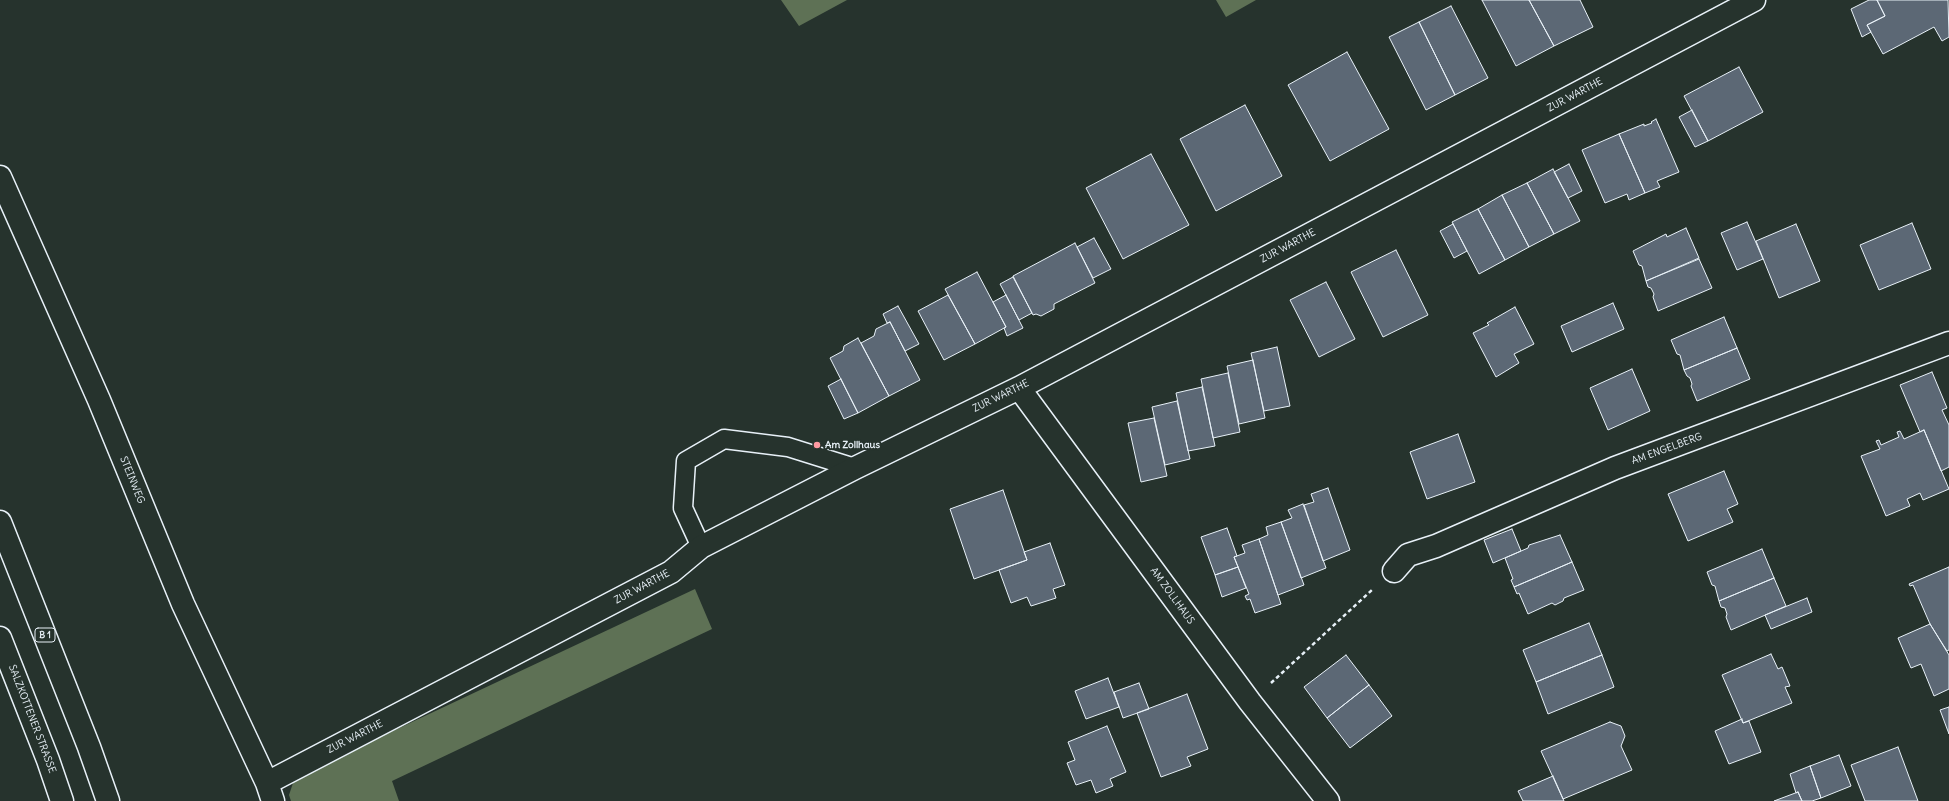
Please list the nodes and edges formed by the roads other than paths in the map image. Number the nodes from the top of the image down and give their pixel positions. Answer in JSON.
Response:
{"nodes":[{"id":1,"x":1754,"y":0,"type":"edge"},
{"id":2,"x":0,"y":177,"type":"edge"},
{"id":3,"x":1949,"y":343,"type":"edge"},
{"id":4,"x":1019,"y":388,"type":"junction"},
{"id":5,"x":855,"y":468,"type":"junction"},
{"id":6,"x":0,"y":522,"type":"edge"},
{"id":7,"x":701,"y":547,"type":"junction"},
{"id":8,"x":1394,"y":571,"type":"road end"},
{"id":9,"x":0,"y":638,"type":"edge"},
{"id":10,"x":270,"y":792,"type":"edge"},
{"id":11,"x":62,"y":801,"type":"edge"},
{"id":12,"x":108,"y":801,"type":"edge"},
{"id":13,"x":1328,"y":801,"type":"edge"}],
"edges":[{"from":1,"to":4,"type":"main road","name":"ZUR WARTHE"},
{"from":2,"to":10,"type":"main road","name":"STEINWEG"},
{"from":3,"to":8,"type":"main road","name":"AM ENGELBERG"},
{"from":4,"to":5,"type":"main road","name":"ZUR WARTHE"},
{"from":4,"to":13,"type":"main road","name":"AM ZOLLHAUS"},
{"from":5,"to":7,"type":"main road","name":"ZUR WARTHE"},
{"from":5,"to":7,"type":"lane"},
{"from":6,"to":12,"type":"main road","number":"B 1"},
{"from":7,"to":10,"type":"main road","name":"ZUR WARTHE"},
{"from":9,"to":11,"type":"main road","name":"SALZKOTTENER STRASSE"}]}
